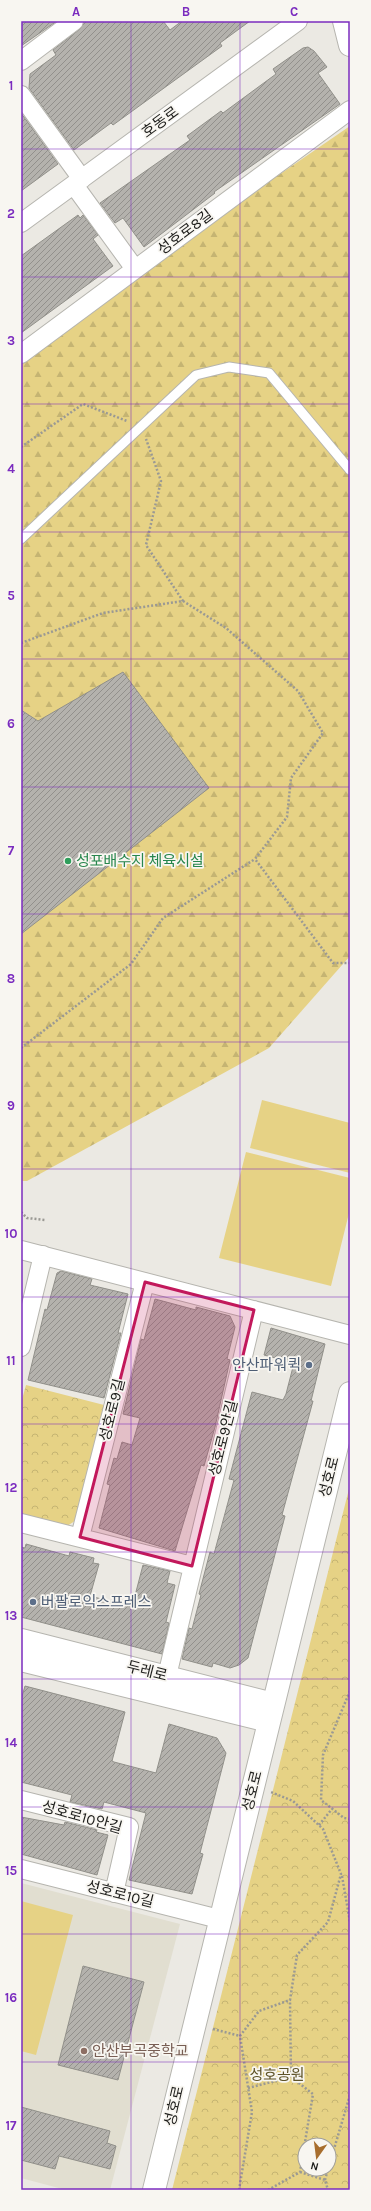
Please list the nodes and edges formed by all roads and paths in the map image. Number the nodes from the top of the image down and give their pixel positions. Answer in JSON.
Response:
{"nodes":[{"id":1,"x":74,"y":21,"type":"edge"},
{"id":2,"x":298,"y":21,"type":"edge"},
{"id":3,"x":344,"y":21,"type":"edge"},
{"id":4,"x":350,"y":45,"type":"edge"},
{"id":5,"x":21,"y":61,"type":"edge"},
{"id":6,"x":21,"y":95,"type":"edge"},
{"id":7,"x":350,"y":110,"type":"edge"},
{"id":8,"x":78,"y":182,"type":"junction"},
{"id":9,"x":21,"y":224,"type":"edge"},
{"id":10,"x":135,"y":269,"type":"junction"},
{"id":11,"x":21,"y":354,"type":"edge"},
{"id":12,"x":141,"y":426,"type":"junction"},
{"id":13,"x":21,"y":448,"type":"edge"},
{"id":14,"x":350,"y":470,"type":"edge"},
{"id":15,"x":21,"y":539,"type":"edge"},
{"id":16,"x":184,"y":601,"type":"junction"},
{"id":17,"x":21,"y":643,"type":"edge"},
{"id":18,"x":255,"y":859,"type":"junction"},
{"id":19,"x":350,"y":963,"type":"edge"},
{"id":20,"x":21,"y":1048,"type":"edge"},
{"id":21,"x":21,"y":1212,"type":"edge"},
{"id":22,"x":45,"y":1220,"type":"dead end"},
{"id":23,"x":21,"y":1250,"type":"edge"},
{"id":24,"x":43,"y":1255,"type":"junction"},
{"id":25,"x":145,"y":1282,"type":"junction"},
{"id":26,"x":254,"y":1310,"type":"junction"},
{"id":27,"x":350,"y":1335,"type":"edge"},
{"id":28,"x":21,"y":1347,"type":"edge"},
{"id":29,"x":350,"y":1393,"type":"edge"},
{"id":30,"x":21,"y":1523,"type":"edge"},
{"id":31,"x":80,"y":1537,"type":"junction"},
{"id":32,"x":192,"y":1566,"type":"junction"},
{"id":33,"x":21,"y":1640,"type":"edge"},
{"id":34,"x":21,"y":1660,"type":"edge"},
{"id":35,"x":167,"y":1676,"type":"junction"},
{"id":36,"x":350,"y":1691,"type":"edge"},
{"id":37,"x":271,"y":1712,"type":"junction"},
{"id":38,"x":253,"y":1784,"type":"junction"},
{"id":39,"x":21,"y":1800,"type":"edge"},
{"id":40,"x":332,"y":1809,"type":"junction"},
{"id":41,"x":350,"y":1819,"type":"edge"},
{"id":42,"x":319,"y":1825,"type":"junction"},
{"id":43,"x":21,"y":1869,"type":"edge"},
{"id":44,"x":341,"y":1874,"type":"junction"},
{"id":45,"x":114,"y":1893,"type":"junction"},
{"id":46,"x":219,"y":1920,"type":"junction"},
{"id":47,"x":350,"y":1922,"type":"edge"},
{"id":48,"x":290,"y":2000,"type":"junction"},
{"id":49,"x":194,"y":2023,"type":"junction"},
{"id":50,"x":240,"y":2036,"type":"junction"},
{"id":51,"x":291,"y":2077,"type":"junction"},
{"id":52,"x":248,"y":2088,"type":"junction"},
{"id":53,"x":350,"y":2095,"type":"edge"},
{"id":54,"x":306,"y":2137,"type":"edge"},
{"id":55,"x":337,"y":2139,"type":"edge"},
{"id":56,"x":297,"y":2174,"type":"edge"},
{"id":57,"x":316,"y":2177,"type":"edge"},
{"id":58,"x":326,"y":2177,"type":"edge"},
{"id":59,"x":325,"y":2180,"type":"junction"},
{"id":60,"x":154,"y":2190,"type":"edge"},
{"id":61,"x":239,"y":2190,"type":"edge"},
{"id":62,"x":268,"y":2190,"type":"edge"},
{"id":63,"x":328,"y":2190,"type":"edge"}],
"edges":[{"from":1,"to":5,"type":"street"},
{"from":2,"to":8,"type":"street","name":"호동로"},
{"from":3,"to":4,"type":"street"},
{"from":6,"to":8,"type":"street"},
{"from":7,"to":10,"type":"street","name":"성호로8길"},
{"from":8,"to":9,"type":"street","name":"호동로"},
{"from":8,"to":10,"type":"street"},
{"from":10,"to":11,"type":"street","name":"성호로8길"},
{"from":12,"to":13,"type":"path"},
{"from":12,"to":14,"type":"lane"},
{"from":12,"to":15,"type":"lane"},
{"from":12,"to":16,"type":"path"},
{"from":16,"to":17,"type":"path"},
{"from":16,"to":18,"type":"path"},
{"from":18,"to":19,"type":"path"},
{"from":18,"to":20,"type":"path"},
{"from":21,"to":22,"type":"path"},
{"from":23,"to":24,"type":"street"},
{"from":24,"to":25,"type":"street"},
{"from":24,"to":28,"type":"street"},
{"from":25,"to":26,"type":"street"},
{"from":25,"to":31,"type":"street","name":"성호로9길"},
{"from":26,"to":27,"type":"street"},
{"from":26,"to":32,"type":"street","name":"성호로9안길"},
{"from":29,"to":37,"type":"street","name":"성호로"},
{"from":30,"to":31,"type":"street"},
{"from":31,"to":32,"type":"street"},
{"from":32,"to":35,"type":"street","name":"성호로9안길"},
{"from":33,"to":35,"type":"street","name":"두레로"},
{"from":34,"to":37,"type":"street","name":"두레로"},
{"from":35,"to":37,"type":"street","name":"두레로"},
{"from":36,"to":40,"type":"path"},
{"from":37,"to":38,"type":"street","name":"성호로"},
{"from":38,"to":42,"type":"path"},
{"from":38,"to":46,"type":"street","name":"성호로"},
{"from":39,"to":45,"type":"street","name":"성호로10안길"},
{"from":40,"to":41,"type":"path"},
{"from":40,"to":42,"type":"path"},
{"from":42,"to":44,"type":"path"},
{"from":43,"to":45,"type":"street","name":"성호로10길"},
{"from":44,"to":47,"type":"path"},
{"from":44,"to":48,"type":"path"},
{"from":45,"to":46,"type":"street","name":"성호로10길"},
{"from":46,"to":49,"type":"street","name":"성호로"},
{"from":48,"to":50,"type":"path"},
{"from":48,"to":51,"type":"path"},
{"from":49,"to":50,"type":"path"},
{"from":49,"to":60,"type":"street","name":"성호로"},
{"from":50,"to":52,"type":"path"},
{"from":51,"to":52,"type":"path"},
{"from":51,"to":54,"type":"path"},
{"from":52,"to":61,"type":"path"},
{"from":53,"to":55,"type":"path"},
{"from":56,"to":62,"type":"path"},
{"from":57,"to":59,"type":"path"},
{"from":58,"to":59,"type":"path"},
{"from":59,"to":63,"type":"path"}]}
